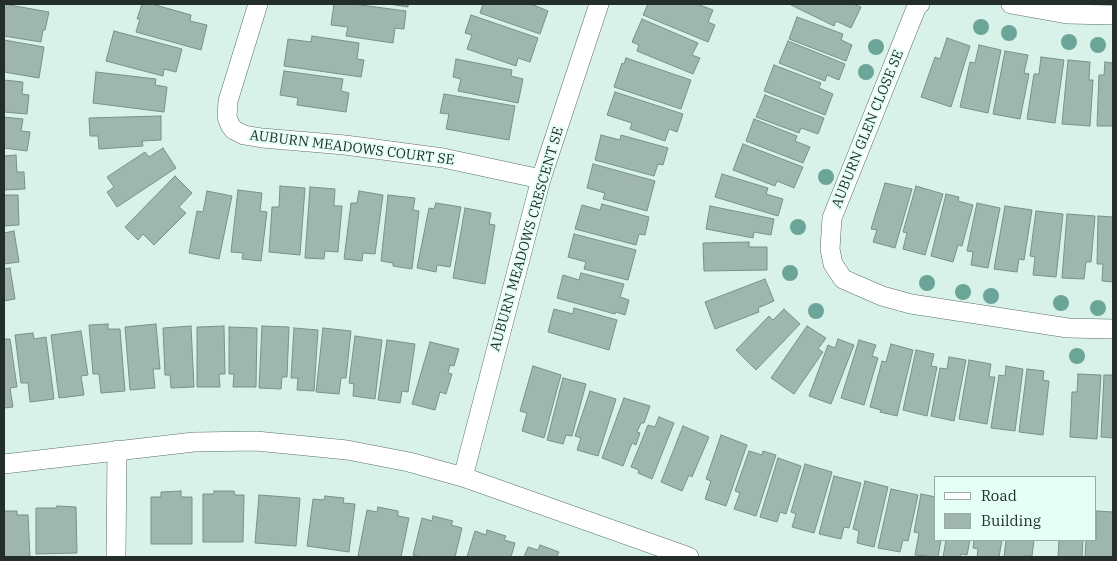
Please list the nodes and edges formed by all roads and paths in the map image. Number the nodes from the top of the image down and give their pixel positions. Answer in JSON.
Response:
{"nodes":[{"id":1,"x":258,"y":4,"type":"edge"},
{"id":2,"x":599,"y":4,"type":"edge"},
{"id":3,"x":920,"y":4,"type":"edge"},
{"id":4,"x":1011,"y":4,"type":"edge"},
{"id":5,"x":1113,"y":15,"type":"edge"},
{"id":6,"x":541,"y":178,"type":"junction"},
{"id":7,"x":1113,"y":329,"type":"edge"},
{"id":8,"x":117,"y":450,"type":"junction"},
{"id":9,"x":4,"y":464,"type":"edge"},
{"id":10,"x":463,"y":477,"type":"junction"},
{"id":11,"x":116,"y":557,"type":"edge"},
{"id":12,"x":689,"y":557,"type":"edge"}],
"edges":[{"from":1,"to":6,"type":"street","name":"AUBURN MEADOWS COURT SE"},
{"from":2,"to":6,"type":"street","name":"AUBURN MEADOWS CRESCENT SE"},
{"from":3,"to":7,"type":"street","name":"AUBURN GLEN CLOSE SE"},
{"from":4,"to":5,"type":"street"},
{"from":6,"to":10,"type":"street","name":"AUBURN MEADOWS CRESCENT SE"},
{"from":8,"to":9,"type":"street"},
{"from":8,"to":10,"type":"street"},
{"from":8,"to":11,"type":"street"},
{"from":10,"to":12,"type":"street"}]}
